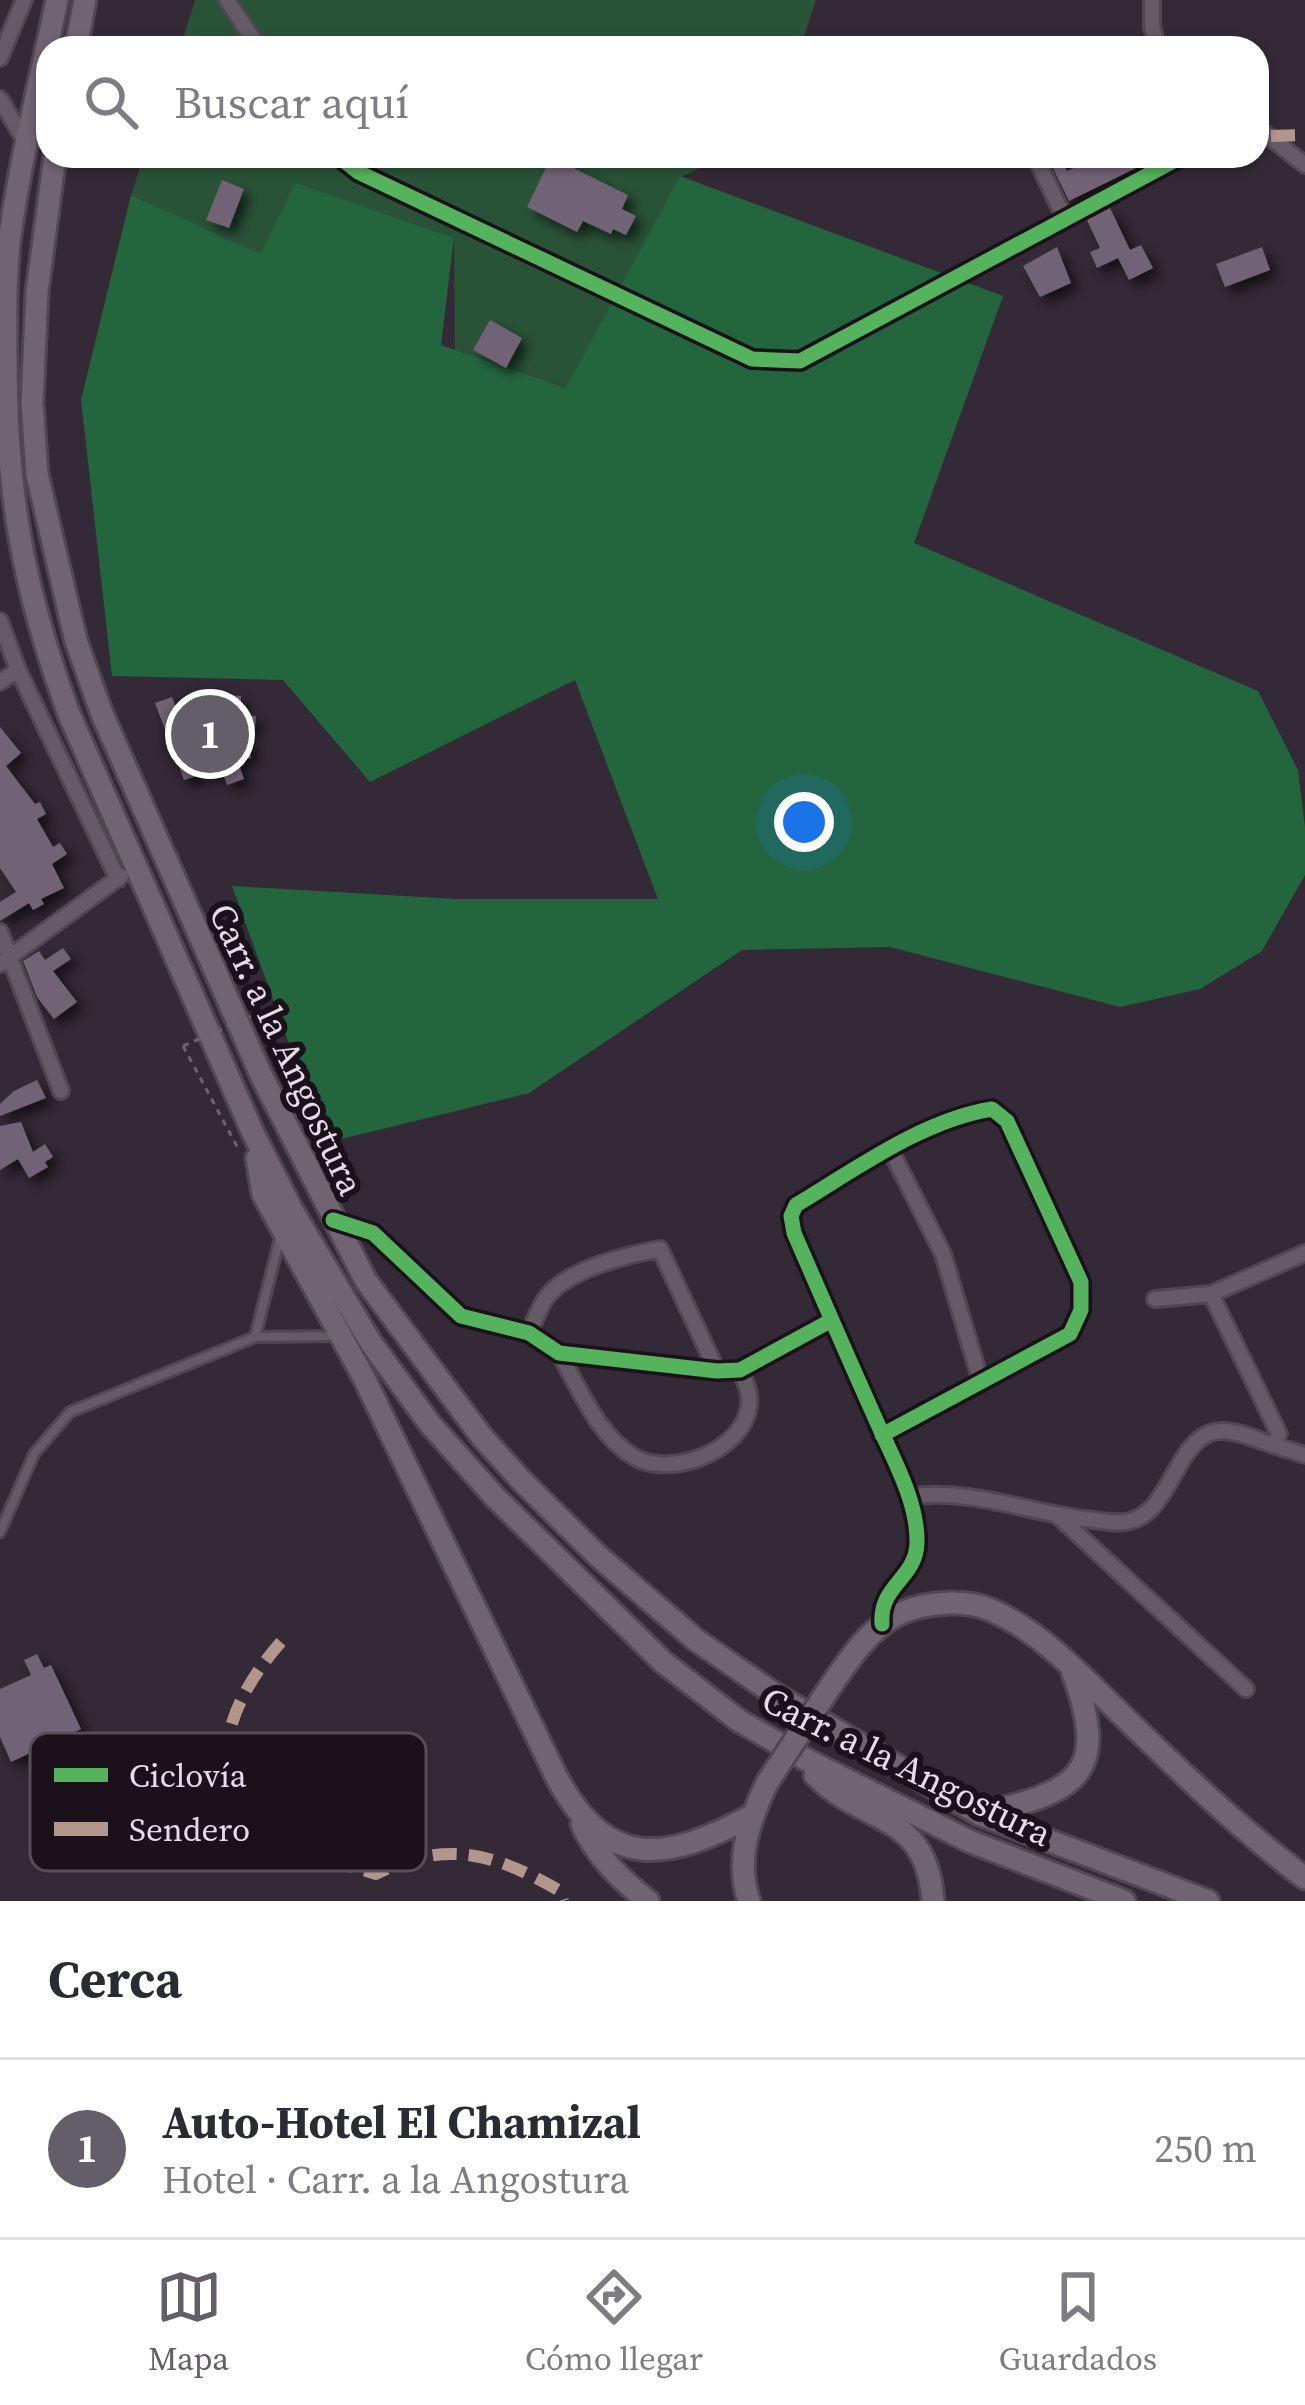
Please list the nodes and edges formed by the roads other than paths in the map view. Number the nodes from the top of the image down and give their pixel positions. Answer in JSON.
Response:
{"nodes":[{"id":1,"x":24,"y":0,"type":"edge"},
{"id":2,"x":56,"y":0,"type":"edge"},
{"id":3,"x":86,"y":0,"type":"edge"},
{"id":4,"x":227,"y":0,"type":"edge"},
{"id":5,"x":1152,"y":0,"type":"edge"},
{"id":6,"x":49,"y":36,"type":"edge"},
{"id":7,"x":78,"y":36,"type":"edge"},
{"id":8,"x":251,"y":36,"type":"edge"},
{"id":9,"x":1155,"y":36,"type":"edge"},
{"id":10,"x":0,"y":58,"type":"edge"},
{"id":11,"x":0,"y":98,"type":"edge"},
{"id":12,"x":36,"y":101,"type":"edge"},
{"id":13,"x":1269,"y":136,"type":"edge"},
{"id":14,"x":27,"y":146,"type":"junction"},
{"id":15,"x":1305,"y":165,"type":"edge"},
{"id":16,"x":53,"y":168,"type":"edge"},
{"id":17,"x":353,"y":168,"type":"edge"},
{"id":18,"x":1041,"y":168,"type":"edge"},
{"id":19,"x":1160,"y":168,"type":"edge"},
{"id":20,"x":1064,"y":217,"type":"junction"},
{"id":21,"x":0,"y":621,"type":"edge"},
{"id":22,"x":4,"y":642,"type":"edge"},
{"id":23,"x":18,"y":670,"type":"junction"},
{"id":24,"x":0,"y":682,"type":"edge"},
{"id":25,"x":126,"y":872,"type":"junction"},
{"id":26,"x":0,"y":932,"type":"edge"},
{"id":27,"x":5,"y":960,"type":"edge"},
{"id":28,"x":61,"y":1090,"type":"dead end"},
{"id":29,"x":253,"y":1133,"type":"junction"},
{"id":30,"x":890,"y":1149,"type":"junction"},
{"id":31,"x":333,"y":1220,"type":"junction"},
{"id":32,"x":282,"y":1229,"type":"junction"},
{"id":33,"x":1305,"y":1253,"type":"edge"},
{"id":34,"x":1211,"y":1294,"type":"junction"},
{"id":35,"x":1155,"y":1299,"type":"dead end"},
{"id":36,"x":832,"y":1320,"type":"junction"},
{"id":37,"x":530,"y":1333,"type":"junction"},
{"id":38,"x":341,"y":1336,"type":"junction"},
{"id":39,"x":255,"y":1337,"type":"junction"},
{"id":40,"x":559,"y":1353,"type":"junction"},
{"id":41,"x":740,"y":1370,"type":"junction"},
{"id":42,"x":717,"y":1371,"type":"junction"},
{"id":43,"x":981,"y":1382,"type":"junction"},
{"id":44,"x":882,"y":1435,"type":"junction"},
{"id":45,"x":1273,"y":1444,"type":"junction"},
{"id":46,"x":1305,"y":1454,"type":"edge"},
{"id":47,"x":909,"y":1497,"type":"junction"},
{"id":48,"x":1058,"y":1516,"type":"junction"},
{"id":49,"x":0,"y":1532,"type":"edge"},
{"id":50,"x":882,"y":1624,"type":"junction"},
{"id":51,"x":1071,"y":1666,"type":"junction"},
{"id":52,"x":1246,"y":1689,"type":"dead end"},
{"id":53,"x":806,"y":1759,"type":"junction"},
{"id":54,"x":980,"y":1814,"type":"junction"},
{"id":55,"x":751,"y":1816,"type":"junction"},
{"id":56,"x":580,"y":1818,"type":"junction"},
{"id":57,"x":1305,"y":1878,"type":"edge"},
{"id":58,"x":648,"y":1901,"type":"edge"},
{"id":59,"x":748,"y":1901,"type":"edge"},
{"id":60,"x":933,"y":1901,"type":"edge"},
{"id":61,"x":1124,"y":1901,"type":"edge"},
{"id":62,"x":1208,"y":1901,"type":"edge"}],
"edges":[{"from":1,"to":10,"type":"street"},
{"from":2,"to":6,"type":"main road","name":"Carr. a la Angostura"},
{"from":3,"to":7,"type":"main road"},
{"from":4,"to":8,"type":"street"},
{"from":5,"to":9,"type":"street"},
{"from":11,"to":14,"type":"street"},
{"from":12,"to":14,"type":"main road","name":"Carr. a la Angostura"},
{"from":13,"to":15,"type":"street"},
{"from":14,"to":25,"type":"main road","name":"Carr. a la Angostura"},
{"from":16,"to":31,"type":"main road","name":"Carr. a la Angostura"},
{"from":17,"to":20,"type":"street"},
{"from":18,"to":20,"type":"street"},
{"from":19,"to":20,"type":"street"},
{"from":21,"to":22,"type":"street"},
{"from":22,"to":23,"type":"street"},
{"from":23,"to":24,"type":"street"},
{"from":23,"to":25,"type":"street"},
{"from":25,"to":27,"type":"street"},
{"from":25,"to":29,"type":"main road","name":"Carr. a la Angostura"},
{"from":26,"to":27,"type":"street"},
{"from":27,"to":28,"type":"street"},
{"from":29,"to":32,"type":"main road"},
{"from":29,"to":53,"type":"main road","name":"Carr. a la Angostura"},
{"from":30,"to":36,"type":"street"},
{"from":30,"to":43,"type":"street"},
{"from":30,"to":43,"type":"street"},
{"from":31,"to":37,"type":"street"},
{"from":31,"to":54,"type":"main road","name":"Carr. a la Angostura"},
{"from":32,"to":38,"type":"main road"},
{"from":32,"to":39,"type":"lane"},
{"from":33,"to":34,"type":"street"},
{"from":34,"to":35,"type":"street"},
{"from":34,"to":45,"type":"street"},
{"from":36,"to":41,"type":"street"},
{"from":36,"to":44,"type":"street"},
{"from":37,"to":40,"type":"street"},
{"from":37,"to":42,"type":"street"},
{"from":38,"to":39,"type":"lane"},
{"from":38,"to":56,"type":"main road"},
{"from":39,"to":49,"type":"lane"},
{"from":40,"to":41,"type":"street"},
{"from":40,"to":42,"type":"street"},
{"from":41,"to":42,"type":"street"},
{"from":43,"to":44,"type":"street"},
{"from":44,"to":47,"type":"street"},
{"from":45,"to":46,"type":"street"},
{"from":45,"to":48,"type":"street"},
{"from":47,"to":48,"type":"street"},
{"from":47,"to":50,"type":"street"},
{"from":48,"to":52,"type":"street"},
{"from":50,"to":51,"type":"main road"},
{"from":50,"to":55,"type":"main road","bridge":true},
{"from":51,"to":54,"type":"main road"},
{"from":51,"to":57,"type":"main road"},
{"from":53,"to":60,"type":"main road"},
{"from":53,"to":61,"type":"main road","name":"Carr. a la Angostura"},
{"from":54,"to":62,"type":"main road","name":"Carr. a la Angostura"},
{"from":55,"to":56,"type":"main road"},
{"from":55,"to":59,"type":"main road"},
{"from":56,"to":58,"type":"main road"}]}
